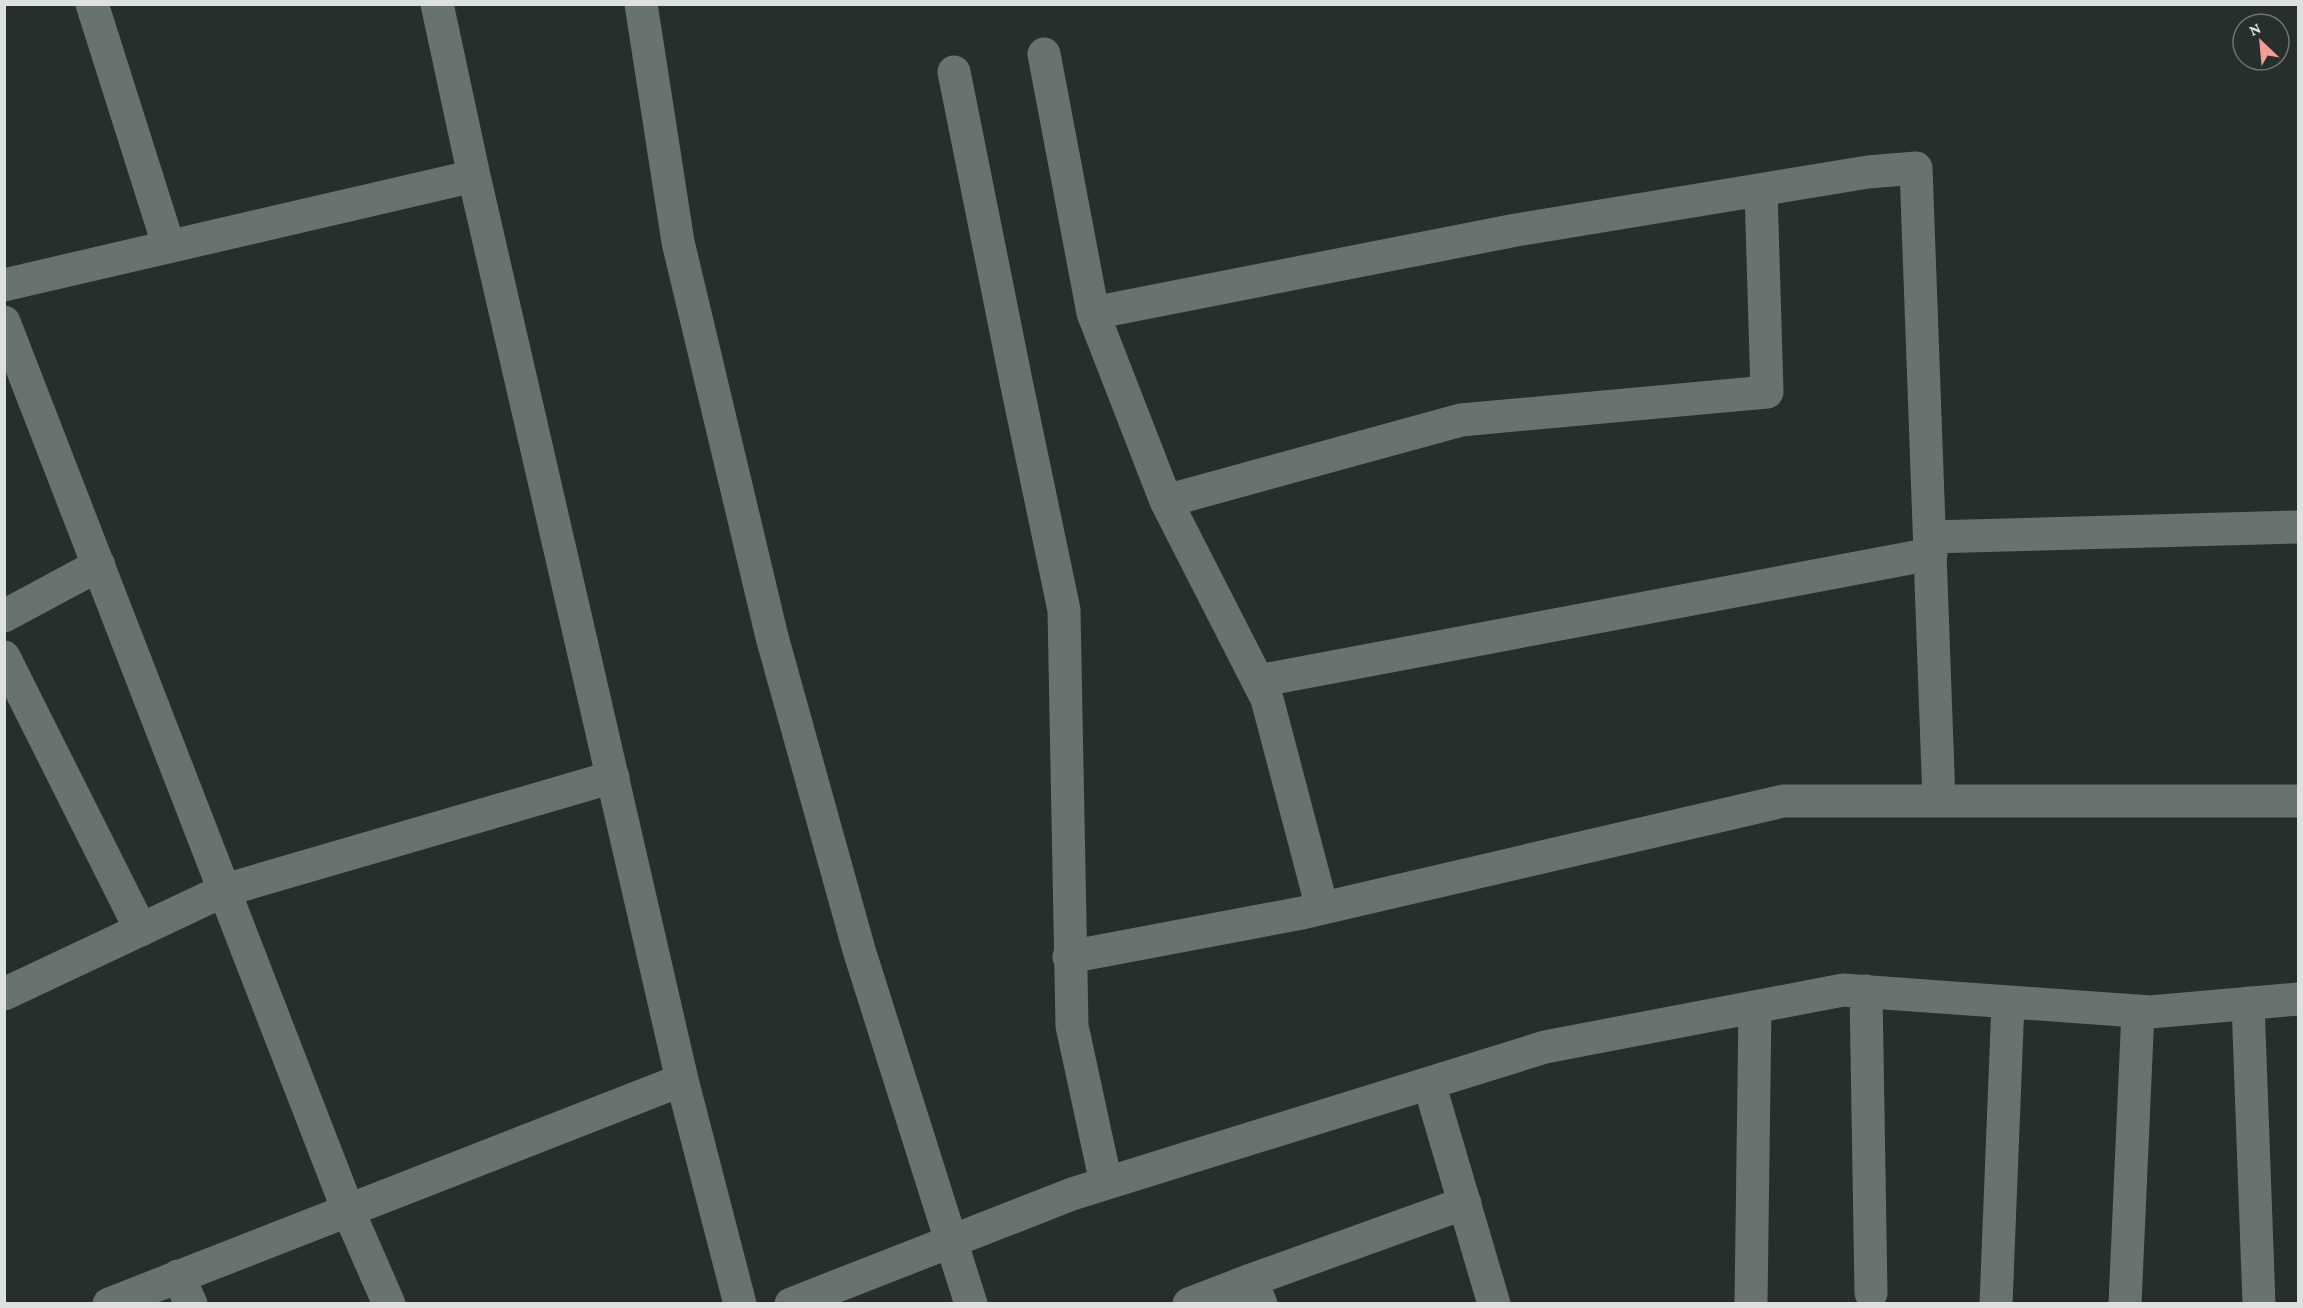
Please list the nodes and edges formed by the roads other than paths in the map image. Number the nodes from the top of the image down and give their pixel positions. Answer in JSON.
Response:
{"nodes":[{"id":1,"x":92,"y":4,"type":"edge"},
{"id":2,"x":437,"y":4,"type":"edge"},
{"id":3,"x":641,"y":4,"type":"edge"},
{"id":4,"x":1044,"y":54,"type":"dead end"},
{"id":5,"x":954,"y":72,"type":"dead end"},
{"id":6,"x":474,"y":176,"type":"junction"},
{"id":7,"x":1761,"y":190,"type":"junction"},
{"id":8,"x":169,"y":247,"type":"junction"},
{"id":9,"x":4,"y":285,"type":"edge"},
{"id":10,"x":1093,"y":313,"type":"junction"},
{"id":11,"x":4,"y":322,"type":"edge"},
{"id":12,"x":1166,"y":501,"type":"junction"},
{"id":13,"x":2298,"y":527,"type":"edge"},
{"id":14,"x":1930,"y":546,"type":"junction"},
{"id":15,"x":99,"y":565,"type":"junction"},
{"id":16,"x":4,"y":616,"type":"edge"},
{"id":17,"x":4,"y":657,"type":"edge"},
{"id":18,"x":1258,"y":681,"type":"junction"},
{"id":19,"x":613,"y":777,"type":"junction"},
{"id":20,"x":1940,"y":801,"type":"junction"},
{"id":21,"x":2298,"y":801,"type":"edge"},
{"id":22,"x":225,"y":890,"type":"junction"},
{"id":23,"x":1322,"y":908,"type":"junction"},
{"id":24,"x":141,"y":930,"type":"junction"},
{"id":25,"x":1070,"y":957,"type":"junction"},
{"id":26,"x":1866,"y":991,"type":"junction"},
{"id":27,"x":4,"y":994,"type":"edge"},
{"id":28,"x":2298,"y":999,"type":"edge"},
{"id":29,"x":2008,"y":1002,"type":"junction"},
{"id":30,"x":2248,"y":1004,"type":"junction"},
{"id":31,"x":1755,"y":1007,"type":"junction"},
{"id":32,"x":2138,"y":1011,"type":"junction"},
{"id":33,"x":682,"y":1080,"type":"junction"},
{"id":34,"x":1429,"y":1083,"type":"junction"},
{"id":35,"x":1106,"y":1183,"type":"junction"},
{"id":36,"x":1465,"y":1203,"type":"junction"},
{"id":37,"x":348,"y":1210,"type":"junction"},
{"id":38,"x":951,"y":1241,"type":"junction"},
{"id":39,"x":184,"y":1290,"type":"edge"},
{"id":40,"x":1256,"y":1292,"type":"edge"},
{"id":41,"x":1871,"y":1293,"type":"dead end"},
{"id":42,"x":109,"y":1304,"type":"edge"},
{"id":43,"x":389,"y":1304,"type":"edge"},
{"id":44,"x":740,"y":1304,"type":"edge"},
{"id":45,"x":790,"y":1304,"type":"edge"},
{"id":46,"x":971,"y":1304,"type":"edge"},
{"id":47,"x":1189,"y":1304,"type":"edge"},
{"id":48,"x":1494,"y":1304,"type":"edge"},
{"id":49,"x":1750,"y":1304,"type":"edge"},
{"id":50,"x":1996,"y":1304,"type":"edge"},
{"id":51,"x":2125,"y":1304,"type":"edge"},
{"id":52,"x":2259,"y":1304,"type":"edge"}],
"edges":[{"from":1,"to":8,"type":"street"},
{"from":2,"to":6,"type":"street"},
{"from":3,"to":38,"type":"street"},
{"from":4,"to":10,"type":"street"},
{"from":5,"to":25,"type":"street"},
{"from":6,"to":8,"type":"street"},
{"from":6,"to":19,"type":"street"},
{"from":7,"to":10,"type":"street"},
{"from":7,"to":12,"type":"street"},
{"from":7,"to":14,"type":"street"},
{"from":8,"to":9,"type":"street"},
{"from":10,"to":12,"type":"street"},
{"from":11,"to":15,"type":"street"},
{"from":12,"to":18,"type":"street"},
{"from":13,"to":14,"type":"street"},
{"from":14,"to":18,"type":"street"},
{"from":14,"to":20,"type":"street"},
{"from":15,"to":16,"type":"street"},
{"from":15,"to":22,"type":"street"},
{"from":17,"to":24,"type":"street"},
{"from":18,"to":23,"type":"street"},
{"from":19,"to":22,"type":"street"},
{"from":19,"to":33,"type":"street"},
{"from":20,"to":21,"type":"street"},
{"from":20,"to":23,"type":"street"},
{"from":22,"to":24,"type":"street"},
{"from":22,"to":37,"type":"street"},
{"from":23,"to":25,"type":"street"},
{"from":24,"to":27,"type":"street"},
{"from":25,"to":35,"type":"street"},
{"from":26,"to":29,"type":"street"},
{"from":26,"to":31,"type":"street"},
{"from":26,"to":41,"type":"street"},
{"from":28,"to":30,"type":"street"},
{"from":29,"to":32,"type":"street"},
{"from":29,"to":50,"type":"street"},
{"from":30,"to":32,"type":"street"},
{"from":30,"to":52,"type":"street"},
{"from":31,"to":34,"type":"street"},
{"from":31,"to":49,"type":"street"},
{"from":32,"to":51,"type":"street"},
{"from":33,"to":37,"type":"street"},
{"from":33,"to":44,"type":"street"},
{"from":34,"to":35,"type":"street"},
{"from":34,"to":36,"type":"street"},
{"from":35,"to":38,"type":"street"},
{"from":36,"to":40,"type":"street"},
{"from":36,"to":48,"type":"street"},
{"from":37,"to":39,"type":"street"},
{"from":37,"to":43,"type":"street"},
{"from":38,"to":45,"type":"street"},
{"from":38,"to":46,"type":"street"},
{"from":39,"to":42,"type":"street"},
{"from":40,"to":47,"type":"street"}]}
